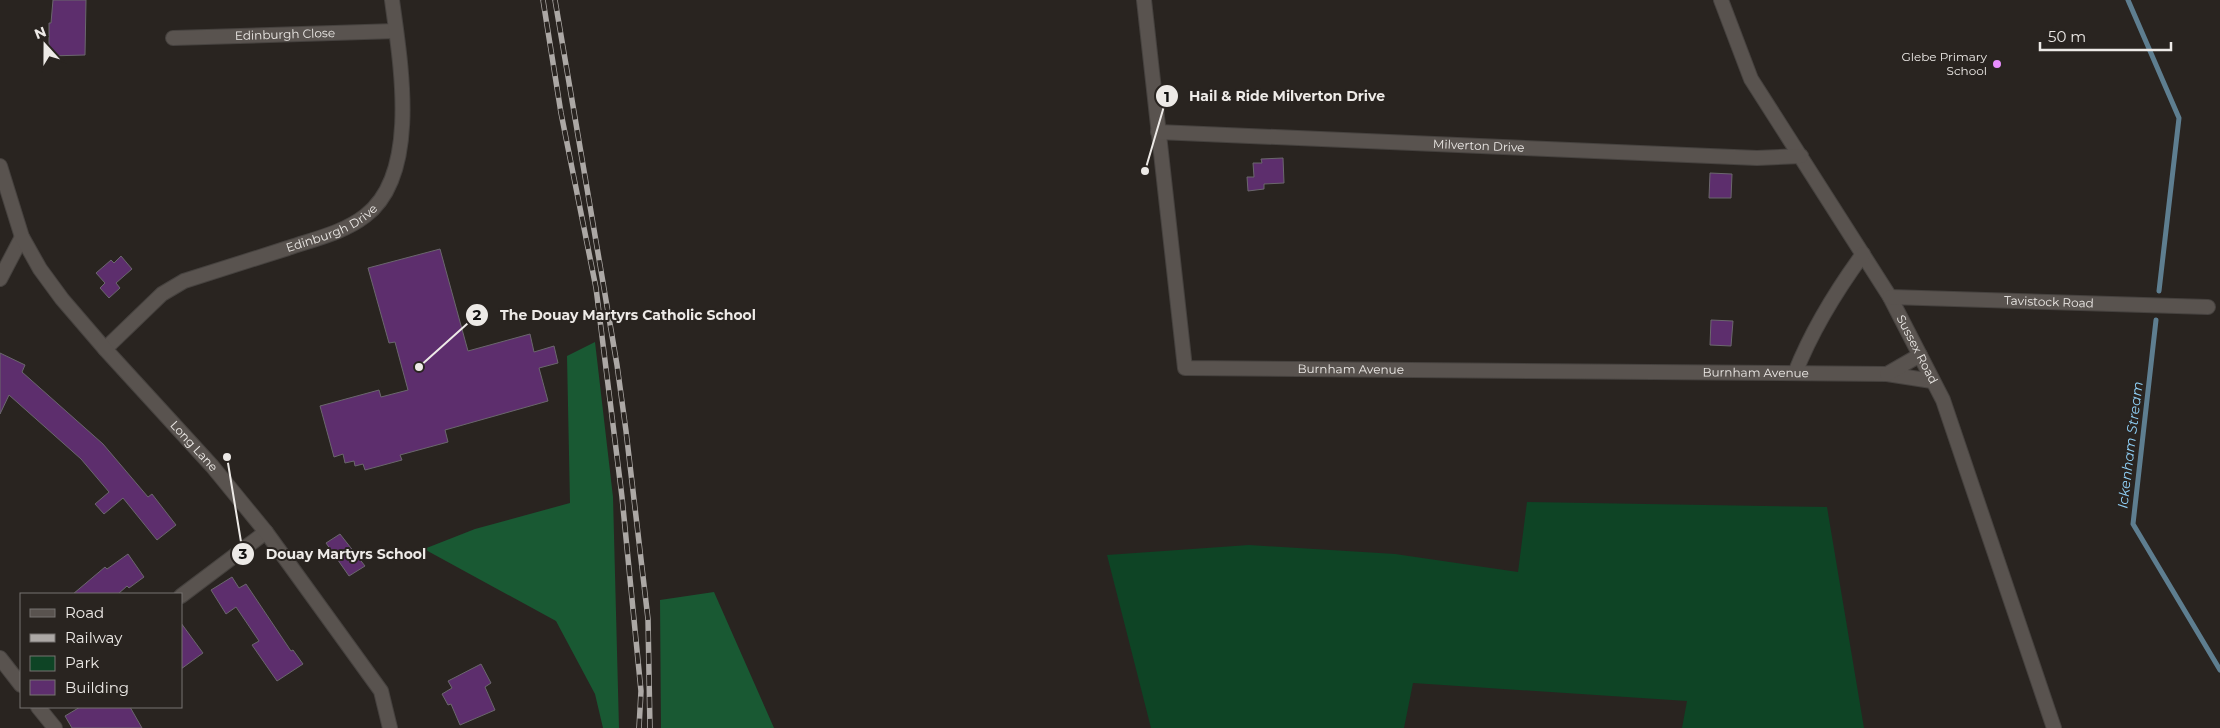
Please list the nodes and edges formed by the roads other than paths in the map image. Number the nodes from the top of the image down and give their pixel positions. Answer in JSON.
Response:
{"nodes":[{"id":1,"x":392,"y":0,"type":"edge"},
{"id":2,"x":1144,"y":0,"type":"edge"},
{"id":3,"x":1721,"y":0,"type":"edge"},
{"id":4,"x":396,"y":31,"type":"junction"},
{"id":5,"x":173,"y":38,"type":"dead end"},
{"id":6,"x":1158,"y":132,"type":"junction"},
{"id":7,"x":1801,"y":156,"type":"junction"},
{"id":8,"x":0,"y":166,"type":"edge"},
{"id":9,"x":22,"y":237,"type":"junction"},
{"id":10,"x":1863,"y":254,"type":"junction"},
{"id":11,"x":0,"y":279,"type":"edge"},
{"id":12,"x":1890,"y":297,"type":"junction"},
{"id":13,"x":2208,"y":307,"type":"dead end"},
{"id":14,"x":105,"y":349,"type":"junction"},
{"id":15,"x":1920,"y":356,"type":"junction"},
{"id":16,"x":1795,"y":373,"type":"junction"},
{"id":17,"x":1888,"y":374,"type":"junction"},
{"id":18,"x":1932,"y":381,"type":"junction"},
{"id":19,"x":266,"y":532,"type":"junction"},
{"id":20,"x":182,"y":595,"type":"edge"},
{"id":21,"x":0,"y":658,"type":"edge"},
{"id":22,"x":20,"y":684,"type":"edge"},
{"id":23,"x":39,"y":708,"type":"edge"},
{"id":24,"x":55,"y":728,"type":"edge"},
{"id":25,"x":390,"y":728,"type":"edge"},
{"id":26,"x":2054,"y":728,"type":"edge"}],
"edges":[{"from":1,"to":4,"type":"street","name":"Edinburgh Drive"},
{"from":2,"to":6,"type":"street","name":"Burnham Avenue"},
{"from":3,"to":7,"type":"street","name":"Sussex Road"},
{"from":4,"to":5,"type":"street","name":"Edinburgh Close"},
{"from":4,"to":14,"type":"street","name":"Edinburgh Drive"},
{"from":6,"to":7,"type":"street","name":"Milverton Drive"},
{"from":6,"to":16,"type":"street","name":"Burnham Avenue"},
{"from":7,"to":10,"type":"street","name":"Sussex Road"},
{"from":8,"to":9,"type":"street","name":"Long Lane"},
{"from":9,"to":11,"type":"street"},
{"from":9,"to":14,"type":"street","name":"Long Lane"},
{"from":10,"to":12,"type":"street","name":"Sussex Road"},
{"from":10,"to":16,"type":"street"},
{"from":12,"to":13,"type":"street","name":"Tavistock Road"},
{"from":12,"to":15,"type":"street","name":"Sussex Road"},
{"from":14,"to":19,"type":"street","name":"Long Lane"},
{"from":15,"to":17,"type":"street","name":"Burnham Avenue"},
{"from":15,"to":18,"type":"street","name":"Sussex Road"},
{"from":16,"to":17,"type":"street","name":"Burnham Avenue"},
{"from":17,"to":18,"type":"street","name":"Burnham Avenue"},
{"from":18,"to":26,"type":"street","name":"Sussex Road"},
{"from":19,"to":20,"type":"street"},
{"from":19,"to":25,"type":"street","name":"Long Lane"},
{"from":21,"to":22,"type":"street"},
{"from":23,"to":24,"type":"street"}]}
